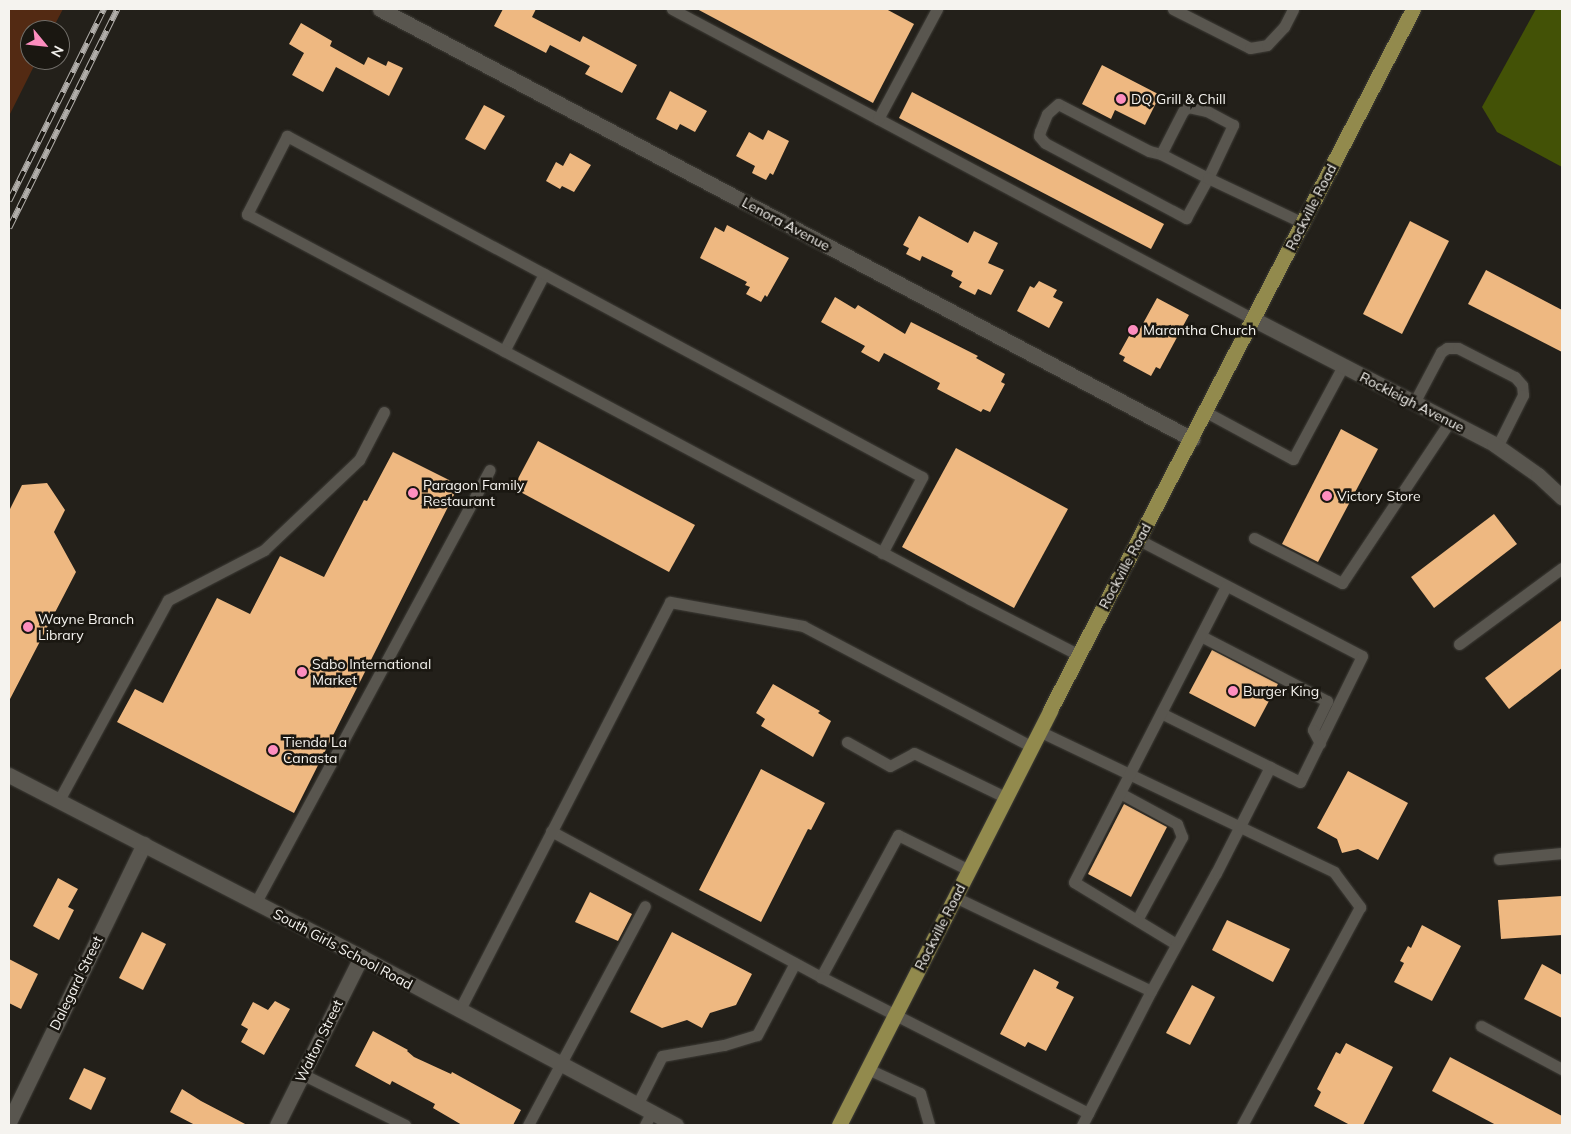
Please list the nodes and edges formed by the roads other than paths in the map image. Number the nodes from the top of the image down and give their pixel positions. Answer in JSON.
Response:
{"nodes":[{"id":1,"x":380,"y":9,"type":"edge"},
{"id":2,"x":672,"y":9,"type":"edge"},
{"id":3,"x":937,"y":9,"type":"edge"},
{"id":4,"x":1173,"y":9,"type":"edge"},
{"id":5,"x":1293,"y":9,"type":"edge"},
{"id":6,"x":1413,"y":9,"type":"edge"},
{"id":7,"x":878,"y":119,"type":"junction"},
{"id":8,"x":1161,"y":154,"type":"junction"},
{"id":9,"x":1208,"y":178,"type":"junction"},
{"id":10,"x":1303,"y":223,"type":"junction"},
{"id":11,"x":544,"y":274,"type":"junction"},
{"id":12,"x":1253,"y":319,"type":"junction"},
{"id":13,"x":504,"y":351,"type":"junction"},
{"id":14,"x":1343,"y":366,"type":"junction"},
{"id":15,"x":1414,"y":403,"type":"junction"},
{"id":16,"x":384,"y":412,"type":"dead end"},
{"id":17,"x":1206,"y":412,"type":"junction"},
{"id":18,"x":1450,"y":421,"type":"junction"},
{"id":19,"x":1192,"y":439,"type":"junction"},
{"id":20,"x":1497,"y":447,"type":"junction"},
{"id":21,"x":490,"y":470,"type":"dead end"},
{"id":22,"x":1562,"y":497,"type":"edge"},
{"id":23,"x":1254,"y":538,"type":"dead end"},
{"id":24,"x":1139,"y":540,"type":"junction"},
{"id":25,"x":882,"y":553,"type":"junction"},
{"id":26,"x":1562,"y":568,"type":"edge"},
{"id":27,"x":1226,"y":586,"type":"junction"},
{"id":28,"x":1201,"y":636,"type":"junction"},
{"id":29,"x":1460,"y":644,"type":"dead end"},
{"id":30,"x":1079,"y":655,"type":"junction"},
{"id":31,"x":1161,"y":713,"type":"junction"},
{"id":32,"x":1039,"y":731,"type":"junction"},
{"id":33,"x":846,"y":742,"type":"dead end"},
{"id":34,"x":1320,"y":742,"type":"junction"},
{"id":35,"x":1031,"y":746,"type":"junction"},
{"id":36,"x":1270,"y":767,"type":"junction"},
{"id":37,"x":1130,"y":774,"type":"junction"},
{"id":38,"x":9,"y":775,"type":"edge"},
{"id":39,"x":1120,"y":793,"type":"junction"},
{"id":40,"x":1005,"y":797,"type":"junction"},
{"id":41,"x":59,"y":800,"type":"junction"},
{"id":42,"x":1239,"y":825,"type":"junction"},
{"id":43,"x":551,"y":831,"type":"junction"},
{"id":44,"x":144,"y":844,"type":"junction"},
{"id":45,"x":1562,"y":853,"type":"edge"},
{"id":46,"x":1499,"y":859,"type":"dead end"},
{"id":47,"x":969,"y":870,"type":"junction"},
{"id":48,"x":955,"y":897,"type":"junction"},
{"id":49,"x":256,"y":902,"type":"junction"},
{"id":50,"x":645,"y":906,"type":"dead end"},
{"id":51,"x":1137,"y":920,"type":"junction"},
{"id":52,"x":1176,"y":944,"type":"junction"},
{"id":53,"x":361,"y":957,"type":"junction"},
{"id":54,"x":795,"y":963,"type":"junction"},
{"id":55,"x":821,"y":977,"type":"junction"},
{"id":56,"x":1151,"y":991,"type":"junction"},
{"id":57,"x":459,"y":1010,"type":"junction"},
{"id":58,"x":894,"y":1016,"type":"junction"},
{"id":59,"x":1481,"y":1026,"type":"dead end"},
{"id":60,"x":561,"y":1063,"type":"junction"},
{"id":61,"x":868,"y":1069,"type":"junction"},
{"id":62,"x":1562,"y":1069,"type":"edge"},
{"id":63,"x":302,"y":1074,"type":"junction"},
{"id":64,"x":637,"y":1105,"type":"junction"},
{"id":65,"x":1088,"y":1113,"type":"junction"},
{"id":66,"x":648,"y":1119,"type":"edge"},
{"id":67,"x":9,"y":1122,"type":"edge"},
{"id":68,"x":277,"y":1125,"type":"edge"},
{"id":69,"x":405,"y":1125,"type":"edge"},
{"id":70,"x":528,"y":1125,"type":"edge"},
{"id":71,"x":676,"y":1125,"type":"edge"},
{"id":72,"x":839,"y":1125,"type":"edge"},
{"id":73,"x":929,"y":1125,"type":"edge"},
{"id":74,"x":1082,"y":1125,"type":"edge"},
{"id":75,"x":1242,"y":1125,"type":"edge"}],
"edges":[{"from":1,"to":19,"type":"street","name":"Lenora Avenue"},
{"from":2,"to":7,"type":"lane"},
{"from":3,"to":7,"type":"lane"},
{"from":4,"to":5,"type":"lane"},
{"from":6,"to":10,"type":"main road","name":"Rockville Road"},
{"from":7,"to":12,"type":"lane"},
{"from":8,"to":9,"type":"lane"},
{"from":8,"to":9,"type":"lane"},
{"from":8,"to":9,"type":"lane"},
{"from":9,"to":10,"type":"lane"},
{"from":10,"to":12,"type":"main road","name":"Rockville Road"},
{"from":11,"to":13,"type":"lane"},
{"from":11,"to":13,"type":"lane"},
{"from":11,"to":25,"type":"lane"},
{"from":12,"to":14,"type":"street","name":"Rockleigh Avenue"},
{"from":12,"to":17,"type":"main road","name":"Rockville Road"},
{"from":13,"to":25,"type":"lane"},
{"from":14,"to":15,"type":"street","name":"Rockleigh Avenue"},
{"from":14,"to":17,"type":"lane"},
{"from":15,"to":18,"type":"street","name":"Rockleigh Avenue"},
{"from":15,"to":20,"type":"lane"},
{"from":16,"to":41,"type":"lane"},
{"from":17,"to":19,"type":"main road","name":"Rockville Road"},
{"from":18,"to":20,"type":"street","name":"Rockleigh Avenue"},
{"from":18,"to":23,"type":"lane"},
{"from":19,"to":24,"type":"main road","name":"Rockville Road"},
{"from":20,"to":22,"type":"street","name":"Rockleigh Avenue"},
{"from":21,"to":49,"type":"lane"},
{"from":24,"to":27,"type":"lane"},
{"from":24,"to":30,"type":"main road","name":"Rockville Road"},
{"from":25,"to":30,"type":"lane"},
{"from":26,"to":29,"type":"lane"},
{"from":27,"to":28,"type":"lane"},
{"from":27,"to":34,"type":"lane"},
{"from":28,"to":31,"type":"lane"},
{"from":28,"to":34,"type":"lane"},
{"from":30,"to":32,"type":"main road","name":"Rockville Road"},
{"from":31,"to":36,"type":"lane"},
{"from":31,"to":37,"type":"lane"},
{"from":32,"to":35,"type":"main road","name":"Rockville Road"},
{"from":32,"to":37,"type":"lane"},
{"from":33,"to":40,"type":"lane"},
{"from":34,"to":36,"type":"lane"},
{"from":35,"to":40,"type":"main road","name":"Rockville Road"},
{"from":35,"to":43,"type":"lane"},
{"from":36,"to":42,"type":"lane"},
{"from":37,"to":39,"type":"lane"},
{"from":37,"to":42,"type":"lane"},
{"from":38,"to":41,"type":"street","name":"South Girls School Road"},
{"from":39,"to":51,"type":"lane"},
{"from":39,"to":51,"type":"lane"},
{"from":40,"to":47,"type":"main road","name":"Rockville Road"},
{"from":41,"to":44,"type":"street","name":"South Girls School Road"},
{"from":42,"to":52,"type":"lane"},
{"from":42,"to":75,"type":"lane"},
{"from":43,"to":54,"type":"lane"},
{"from":43,"to":57,"type":"lane"},
{"from":44,"to":49,"type":"street","name":"South Girls School Road"},
{"from":44,"to":67,"type":"street","name":"Dalegard Street"},
{"from":45,"to":46,"type":"lane"},
{"from":47,"to":48,"type":"main road","name":"Rockville Road"},
{"from":47,"to":55,"type":"lane"},
{"from":48,"to":56,"type":"lane"},
{"from":48,"to":58,"type":"main road","name":"Rockville Road"},
{"from":49,"to":53,"type":"street","name":"South Girls School Road"},
{"from":50,"to":60,"type":"lane"},
{"from":51,"to":52,"type":"lane"},
{"from":52,"to":56,"type":"lane"},
{"from":53,"to":57,"type":"street","name":"South Girls School Road"},
{"from":53,"to":63,"type":"street","name":"Walton Street"},
{"from":54,"to":55,"type":"lane"},
{"from":54,"to":64,"type":"lane"},
{"from":55,"to":58,"type":"lane"},
{"from":56,"to":65,"type":"lane"},
{"from":57,"to":60,"type":"street","name":"South Girls School Road"},
{"from":58,"to":61,"type":"main road","name":"Rockville Road"},
{"from":58,"to":65,"type":"lane"},
{"from":59,"to":62,"type":"lane"},
{"from":60,"to":64,"type":"street","name":"South Girls School Road"},
{"from":60,"to":70,"type":"lane"},
{"from":61,"to":72,"type":"main road","name":"Rockville Road"},
{"from":61,"to":73,"type":"lane"},
{"from":63,"to":68,"type":"street","name":"Walton Street"},
{"from":63,"to":69,"type":"lane"},
{"from":64,"to":66,"type":"street","name":"South Girls School Road"},
{"from":65,"to":74,"type":"lane"},
{"from":66,"to":71,"type":"street","name":"South Girls School Road"}]}
